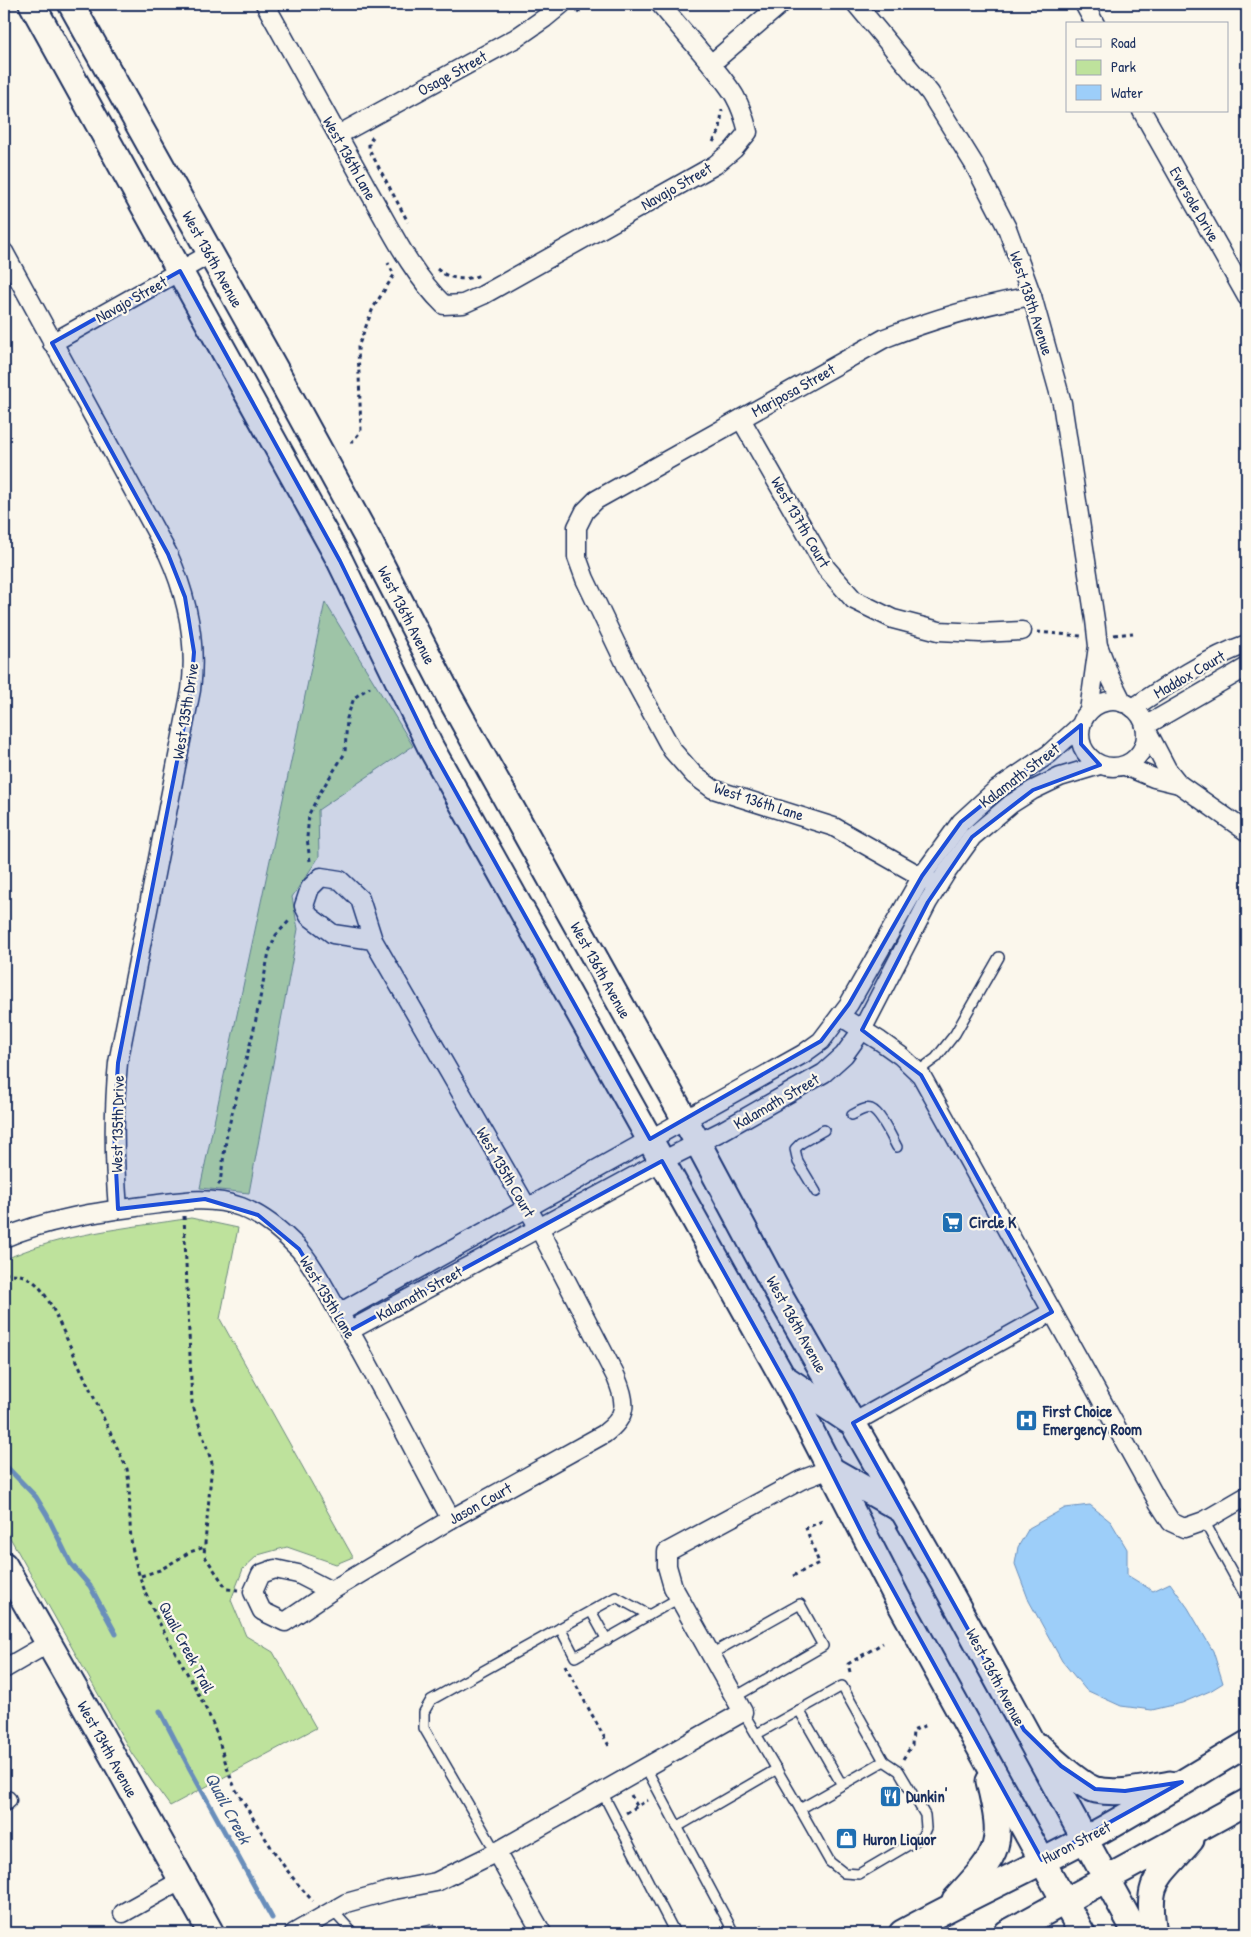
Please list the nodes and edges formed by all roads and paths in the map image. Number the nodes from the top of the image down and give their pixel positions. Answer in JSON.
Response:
{"nodes":[{"id":1,"x":32,"y":4,"type":"edge"},
{"id":2,"x":71,"y":4,"type":"edge"},
{"id":3,"x":265,"y":4,"type":"edge"},
{"id":4,"x":588,"y":4,"type":"edge"},
{"id":5,"x":639,"y":4,"type":"edge"},
{"id":6,"x":781,"y":4,"type":"edge"},
{"id":7,"x":856,"y":4,"type":"edge"},
{"id":8,"x":1084,"y":4,"type":"edge"},
{"id":9,"x":653,"y":7,"type":"edge"},
{"id":10,"x":568,"y":10,"type":"edge"},
{"id":11,"x":1094,"y":22,"type":"edge"},
{"id":12,"x":711,"y":64,"type":"junction"},
{"id":13,"x":720,"y":105,"type":"dead end"},
{"id":14,"x":1143,"y":112,"type":"edge"},
{"id":15,"x":338,"y":135,"type":"junction"},
{"id":16,"x":373,"y":137,"type":"dead end"},
{"id":17,"x":710,"y":145,"type":"dead end"},
{"id":18,"x":405,"y":217,"type":"junction"},
{"id":19,"x":410,"y":225,"type":"dead end"},
{"id":20,"x":389,"y":226,"type":"junction"},
{"id":21,"x":4,"y":252,"type":"edge"},
{"id":22,"x":210,"y":254,"type":"junction"},
{"id":23,"x":386,"y":259,"type":"dead end"},
{"id":24,"x":434,"y":266,"type":"dead end"},
{"id":25,"x":180,"y":272,"type":"junction"},
{"id":26,"x":482,"y":274,"type":"dead end"},
{"id":27,"x":1032,"y":296,"type":"junction"},
{"id":28,"x":1247,"y":297,"type":"edge"},
{"id":29,"x":444,"y":306,"type":"joint"},
{"id":30,"x":52,"y":343,"type":"junction"},
{"id":31,"x":741,"y":419,"type":"junction"},
{"id":32,"x":351,"y":442,"type":"dead end"},
{"id":33,"x":577,"y":527,"type":"joint"},
{"id":34,"x":1022,"y":631,"type":"joint"},
{"id":35,"x":1066,"y":634,"type":"dead end"},
{"id":36,"x":1247,"y":644,"type":"edge"},
{"id":37,"x":1098,"y":646,"type":"junction"},
{"id":38,"x":1247,"y":667,"type":"edge"},
{"id":39,"x":370,"y":687,"type":"dead end"},
{"id":40,"x":1128,"y":705,"type":"junction"},
{"id":41,"x":1085,"y":718,"type":"junction"},
{"id":42,"x":1146,"y":728,"type":"junction"},
{"id":43,"x":1100,"y":765,"type":"junction"},
{"id":44,"x":1125,"y":766,"type":"junction"},
{"id":45,"x":1179,"y":784,"type":"junction"},
{"id":46,"x":1247,"y":832,"type":"edge"},
{"id":47,"x":310,"y":860,"type":"dead end"},
{"id":48,"x":922,"y":876,"type":"junction"},
{"id":49,"x":938,"y":886,"type":"junction"},
{"id":50,"x":289,"y":921,"type":"dead end"},
{"id":51,"x":373,"y":940,"type":"dead end"},
{"id":52,"x":999,"y":957,"type":"dead end"},
{"id":53,"x":840,"y":1016,"type":"junction"},
{"id":54,"x":862,"y":1030,"type":"junction"},
{"id":55,"x":917,"y":1072,"type":"junction"},
{"id":56,"x":852,"y":1115,"type":"dead end"},
{"id":57,"x":685,"y":1119,"type":"junction"},
{"id":58,"x":824,"y":1130,"type":"dead end"},
{"id":59,"x":650,"y":1139,"type":"junction"},
{"id":60,"x":698,"y":1143,"type":"junction"},
{"id":61,"x":897,"y":1147,"type":"dead end"},
{"id":62,"x":662,"y":1161,"type":"junction"},
{"id":63,"x":816,"y":1192,"type":"dead end"},
{"id":64,"x":205,"y":1199,"type":"junction"},
{"id":65,"x":527,"y":1208,"type":"junction"},
{"id":66,"x":118,"y":1209,"type":"junction"},
{"id":67,"x":539,"y":1228,"type":"junction"},
{"id":68,"x":4,"y":1238,"type":"edge"},
{"id":69,"x":4,"y":1274,"type":"edge"},
{"id":70,"x":1052,"y":1312,"type":"junction"},
{"id":71,"x":339,"y":1313,"type":"junction"},
{"id":72,"x":350,"y":1331,"type":"junction"},
{"id":73,"x":782,"y":1376,"type":"junction"},
{"id":74,"x":623,"y":1411,"type":"joint"},
{"id":75,"x":853,"y":1424,"type":"junction"},
{"id":76,"x":830,"y":1469,"type":"junction"},
{"id":77,"x":1247,"y":1496,"type":"edge"},
{"id":78,"x":904,"y":1511,"type":"junction"},
{"id":79,"x":451,"y":1519,"type":"junction"},
{"id":80,"x":822,"y":1521,"type":"dead end"},
{"id":81,"x":1204,"y":1521,"type":"junction"},
{"id":82,"x":205,"y":1547,"type":"junction"},
{"id":83,"x":4,"y":1565,"type":"edge"},
{"id":84,"x":140,"y":1576,"type":"junction"},
{"id":85,"x":793,"y":1576,"type":"dead end"},
{"id":86,"x":331,"y":1590,"type":"junction"},
{"id":87,"x":253,"y":1592,"type":"junction"},
{"id":88,"x":679,"y":1598,"type":"junction"},
{"id":89,"x":1247,"y":1598,"type":"edge"},
{"id":90,"x":591,"y":1611,"type":"junction"},
{"id":91,"x":649,"y":1615,"type":"junction"},
{"id":92,"x":560,"y":1628,"type":"junction"},
{"id":93,"x":607,"y":1640,"type":"junction"},
{"id":94,"x":49,"y":1643,"type":"junction"},
{"id":95,"x":883,"y":1643,"type":"dead end"},
{"id":96,"x":710,"y":1654,"type":"junction"},
{"id":97,"x":561,"y":1659,"type":"dead end"},
{"id":98,"x":4,"y":1669,"type":"edge"},
{"id":99,"x":850,"y":1672,"type":"dead end"},
{"id":100,"x":739,"y":1704,"type":"junction"},
{"id":101,"x":799,"y":1710,"type":"junction"},
{"id":102,"x":928,"y":1724,"type":"dead end"},
{"id":103,"x":1024,"y":1730,"type":"junction"},
{"id":104,"x":757,"y":1734,"type":"junction"},
{"id":105,"x":1247,"y":1744,"type":"edge"},
{"id":106,"x":609,"y":1746,"type":"dead end"},
{"id":107,"x":983,"y":1754,"type":"junction"},
{"id":108,"x":884,"y":1761,"type":"junction"},
{"id":109,"x":899,"y":1765,"type":"dead end"},
{"id":110,"x":646,"y":1768,"type":"junction"},
{"id":111,"x":777,"y":1769,"type":"junction"},
{"id":112,"x":1182,"y":1782,"type":"junction"},
{"id":113,"x":842,"y":1785,"type":"junction"},
{"id":114,"x":602,"y":1792,"type":"junction"},
{"id":115,"x":629,"y":1792,"type":"dead end"},
{"id":116,"x":650,"y":1799,"type":"dead end"},
{"id":117,"x":1247,"y":1802,"type":"edge"},
{"id":118,"x":637,"y":1806,"type":"junction"},
{"id":119,"x":800,"y":1809,"type":"junction"},
{"id":120,"x":623,"y":1814,"type":"dead end"},
{"id":121,"x":677,"y":1826,"type":"junction"},
{"id":122,"x":1201,"y":1828,"type":"junction"},
{"id":123,"x":1084,"y":1839,"type":"junction"},
{"id":124,"x":496,"y":1852,"type":"junction"},
{"id":125,"x":1042,"y":1860,"type":"junction"},
{"id":126,"x":1106,"y":1878,"type":"junction"},
{"id":127,"x":182,"y":1880,"type":"junction"},
{"id":128,"x":313,"y":1901,"type":"dead end"},
{"id":129,"x":1064,"y":1902,"type":"junction"},
{"id":130,"x":948,"y":1907,"type":"junction"},
{"id":131,"x":333,"y":1911,"type":"junction"},
{"id":132,"x":123,"y":1913,"type":"dead end"},
{"id":133,"x":760,"y":1925,"type":"dead end"},
{"id":134,"x":211,"y":1933,"type":"edge"},
{"id":135,"x":294,"y":1933,"type":"edge"},
{"id":136,"x":353,"y":1933,"type":"edge"},
{"id":137,"x":419,"y":1933,"type":"edge"},
{"id":138,"x":434,"y":1933,"type":"edge"},
{"id":139,"x":542,"y":1933,"type":"edge"},
{"id":140,"x":675,"y":1933,"type":"edge"},
{"id":141,"x":734,"y":1933,"type":"edge"},
{"id":142,"x":768,"y":1933,"type":"edge"},
{"id":143,"x":807,"y":1933,"type":"edge"},
{"id":144,"x":820,"y":1933,"type":"edge"},
{"id":145,"x":902,"y":1933,"type":"edge"},
{"id":146,"x":1007,"y":1933,"type":"edge"},
{"id":147,"x":1082,"y":1933,"type":"edge"},
{"id":148,"x":1136,"y":1933,"type":"edge"},
{"id":149,"x":1154,"y":1933,"type":"edge"}],
"edges":[{"from":1,"to":25,"type":"main road"},
{"from":2,"to":22,"type":"main road","name":"West 136th Avenue"},
{"from":3,"to":15,"type":"street","name":"West 136th Lane"},
{"from":4,"to":10,"type":"path"},
{"from":5,"to":9,"type":"path"},
{"from":6,"to":12,"type":"street"},
{"from":7,"to":27,"type":"street","name":"West 138th Avenue"},
{"from":8,"to":11,"type":"street"},
{"from":9,"to":12,"type":"street"},
{"from":10,"to":15,"type":"street","name":"Osage Street"},
{"from":12,"to":29,"type":"street","name":"Navajo Street"},
{"from":13,"to":17,"type":"path"},
{"from":14,"to":28,"type":"street","name":"Eversole Drive"},
{"from":15,"to":20,"type":"street","name":"West 136th Lane"},
{"from":16,"to":18,"type":"path"},
{"from":18,"to":19,"type":"path"},
{"from":18,"to":20,"type":"path"},
{"from":20,"to":29,"type":"street","name":"West 136th Lane"},
{"from":21,"to":30,"type":"street","name":"West 135th Drive"},
{"from":22,"to":25,"type":"street","name":"Navajo Street"},
{"from":22,"to":57,"type":"main road","name":"West 136th Avenue"},
{"from":23,"to":32,"type":"path"},
{"from":24,"to":26,"type":"path"},
{"from":25,"to":30,"type":"street","name":"Navajo Street"},
{"from":25,"to":59,"type":"main road"},
{"from":27,"to":31,"type":"street","name":"Mariposa Street"},
{"from":27,"to":37,"type":"street","name":"West 138th Avenue"},
{"from":30,"to":66,"type":"street","name":"West 135th Drive"},
{"from":31,"to":33,"type":"street","name":"Mariposa Street"},
{"from":31,"to":34,"type":"street","name":"West 137th Court"},
{"from":33,"to":48,"type":"street","name":"West 136th Lane"},
{"from":34,"to":35,"type":"path"},
{"from":36,"to":40,"type":"street","name":"Maddox Court"},
{"from":37,"to":40,"type":"street","name":"West 138th Avenue"},
{"from":37,"to":41,"type":"street","name":"West 138th Avenue"},
{"from":38,"to":42,"type":"street","name":"Maddox Court"},
{"from":39,"to":47,"type":"path"},
{"from":40,"to":41,"type":"street"},
{"from":40,"to":42,"type":"street"},
{"from":41,"to":43,"type":"street"},
{"from":41,"to":48,"type":"street","name":"Kalamath Street"},
{"from":42,"to":44,"type":"street"},
{"from":42,"to":45,"type":"street"},
{"from":43,"to":44,"type":"street"},
{"from":43,"to":49,"type":"street","name":"Kalamath Street"},
{"from":44,"to":45,"type":"street"},
{"from":45,"to":46,"type":"street"},
{"from":48,"to":49,"type":"street","name":"West 136th Lane"},
{"from":48,"to":53,"type":"street","name":"Kalamath Street"},
{"from":49,"to":54,"type":"street","name":"Kalamath Street"},
{"from":50,"to":64,"type":"path"},
{"from":51,"to":65,"type":"street","name":"West 135th Court"},
{"from":52,"to":55,"type":"lane"},
{"from":53,"to":54,"type":"street"},
{"from":53,"to":57,"type":"street","name":"Kalamath Street"},
{"from":54,"to":55,"type":"street"},
{"from":54,"to":60,"type":"street","name":"Kalamath Street"},
{"from":55,"to":70,"type":"street"},
{"from":56,"to":61,"type":"lane"},
{"from":57,"to":59,"type":"street","name":"Kalamath Street"},
{"from":57,"to":60,"type":"main road","name":"West 136th Avenue"},
{"from":58,"to":63,"type":"lane"},
{"from":59,"to":62,"type":"main road"},
{"from":59,"to":65,"type":"street","name":"Kalamath Street"},
{"from":60,"to":62,"type":"street","name":"Kalamath Street"},
{"from":60,"to":75,"type":"main road","name":"West 136th Avenue"},
{"from":62,"to":67,"type":"street","name":"Kalamath Street"},
{"from":62,"to":73,"type":"main road"},
{"from":64,"to":66,"type":"street","name":"West 135th Lane"},
{"from":64,"to":71,"type":"street","name":"West 135th Lane"},
{"from":64,"to":82,"type":"path"},
{"from":65,"to":67,"type":"street","name":"West 135th Court"},
{"from":65,"to":71,"type":"street","name":"Kalamath Street"},
{"from":66,"to":68,"type":"street"},
{"from":67,"to":72,"type":"street","name":"Kalamath Street"},
{"from":67,"to":74,"type":"street","name":"West 135th Court"},
{"from":69,"to":84,"type":"path","name":"Quail Creek Trail"},
{"from":70,"to":75,"type":"street"},
{"from":70,"to":81,"type":"street"},
{"from":71,"to":72,"type":"street","name":"West 135th Lane"},
{"from":72,"to":79,"type":"street","name":"West 135th Lane"},
{"from":73,"to":75,"type":"main road"},
{"from":73,"to":76,"type":"main road"},
{"from":74,"to":79,"type":"street","name":"Jason Court"},
{"from":75,"to":78,"type":"main road","name":"West 136th Avenue"},
{"from":76,"to":78,"type":"main road"},
{"from":76,"to":88,"type":"street"},
{"from":76,"to":107,"type":"main road"},
{"from":77,"to":81,"type":"street"},
{"from":78,"to":103,"type":"main road","name":"West 136th Avenue"},
{"from":79,"to":86,"type":"street","name":"Jason Court"},
{"from":80,"to":85,"type":"path"},
{"from":81,"to":89,"type":"lane"},
{"from":82,"to":84,"type":"path"},
{"from":82,"to":87,"type":"path"},
{"from":83,"to":94,"type":"main road","name":"West 134th Avenue"},
{"from":84,"to":128,"type":"path","name":"Quail Creek Trail"},
{"from":86,"to":87,"type":"street"},
{"from":86,"to":87,"type":"street","name":"Jason Court"},
{"from":88,"to":91,"type":"lane"},
{"from":88,"to":96,"type":"street"},
{"from":90,"to":91,"type":"lane"},
{"from":90,"to":92,"type":"lane"},
{"from":90,"to":93,"type":"lane"},
{"from":91,"to":93,"type":"lane"},
{"from":92,"to":93,"type":"lane"},
{"from":92,"to":124,"type":"lane"},
{"from":94,"to":98,"type":"street"},
{"from":94,"to":127,"type":"main road","name":"West 134th Avenue"},
{"from":95,"to":99,"type":"path"},
{"from":96,"to":100,"type":"street"},
{"from":96,"to":100,"type":"lane"},
{"from":97,"to":106,"type":"path"},
{"from":100,"to":104,"type":"lane"},
{"from":100,"to":110,"type":"street"},
{"from":101,"to":104,"type":"lane"},
{"from":101,"to":108,"type":"lane"},
{"from":101,"to":113,"type":"lane"},
{"from":102,"to":109,"type":"path"},
{"from":103,"to":112,"type":"main road"},
{"from":103,"to":123,"type":"main road","name":"West 136th Avenue"},
{"from":104,"to":111,"type":"lane"},
{"from":105,"to":112,"type":"main road","name":"Huron Street"},
{"from":107,"to":125,"type":"main road"},
{"from":107,"to":130,"type":"main road"},
{"from":108,"to":113,"type":"lane"},
{"from":108,"to":119,"type":"lane"},
{"from":110,"to":114,"type":"street"},
{"from":110,"to":121,"type":"lane"},
{"from":111,"to":119,"type":"lane"},
{"from":111,"to":121,"type":"lane"},
{"from":112,"to":123,"type":"main road","name":"Huron Street"},
{"from":113,"to":119,"type":"lane"},
{"from":114,"to":124,"type":"street"},
{"from":114,"to":140,"type":"lane"},
{"from":115,"to":118,"type":"path"},
{"from":116,"to":118,"type":"path"},
{"from":117,"to":122,"type":"main road"},
{"from":118,"to":120,"type":"path"},
{"from":121,"to":141,"type":"lane"},
{"from":122,"to":126,"type":"main road"},
{"from":122,"to":149,"type":"main road"},
{"from":123,"to":125,"type":"main road","name":"Huron Street"},
{"from":123,"to":126,"type":"main road","name":"West 136th Avenue"},
{"from":124,"to":131,"type":"street"},
{"from":124,"to":139,"type":"street"},
{"from":125,"to":129,"type":"main road"},
{"from":125,"to":130,"type":"main road","name":"Huron Street"},
{"from":126,"to":129,"type":"main road"},
{"from":126,"to":148,"type":"main road","name":"West 136th Avenue"},
{"from":127,"to":132,"type":"street"},
{"from":127,"to":134,"type":"main road","name":"West 134th Avenue"},
{"from":129,"to":146,"type":"main road"},
{"from":129,"to":147,"type":"main road"},
{"from":130,"to":145,"type":"main road","name":"Huron Street"},
{"from":131,"to":135,"type":"street"},
{"from":131,"to":136,"type":"lane"},
{"from":133,"to":142,"type":"path"},
{"from":137,"to":138,"type":"lane"},
{"from":143,"to":144,"type":"path"}]}
